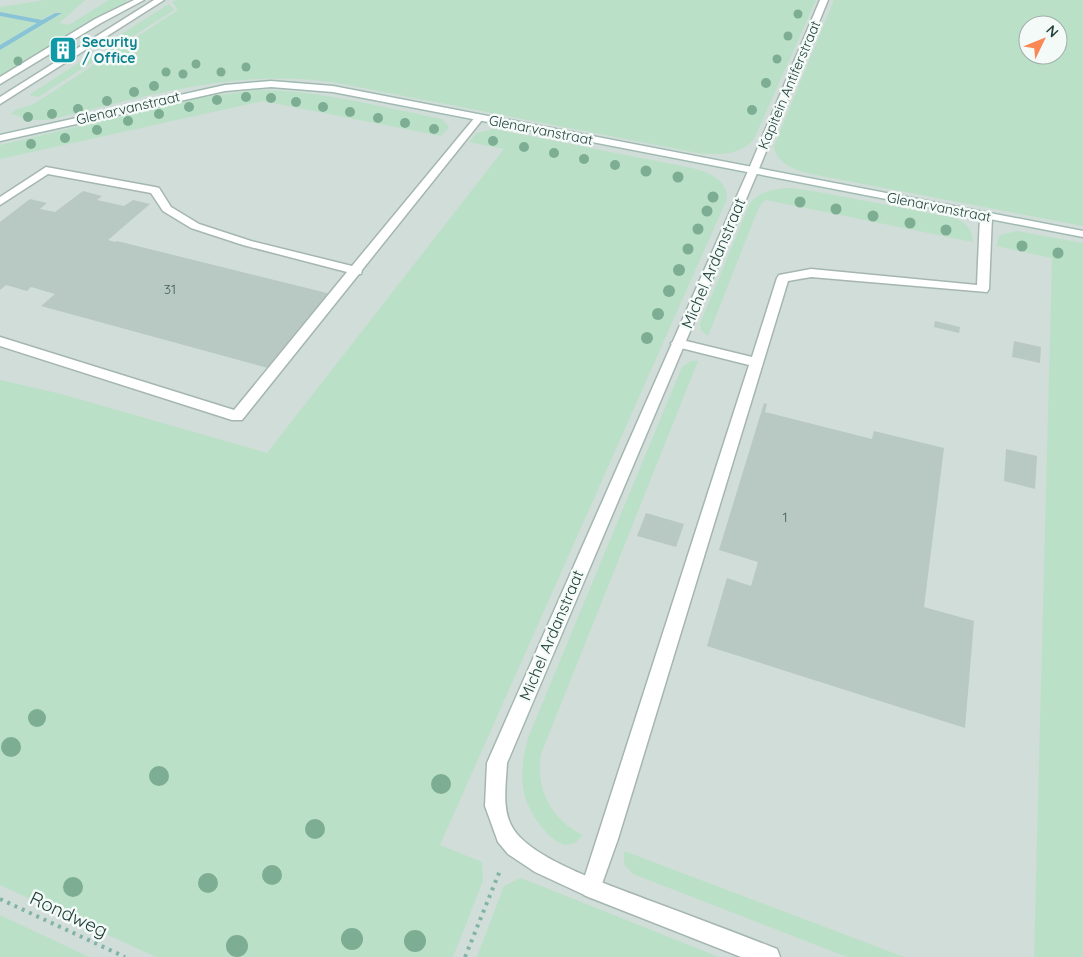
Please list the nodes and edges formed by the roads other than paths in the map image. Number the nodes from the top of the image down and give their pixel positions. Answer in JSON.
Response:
{"nodes":[{"id":1,"x":140,"y":0,"type":"edge"},
{"id":2,"x":160,"y":0,"type":"edge"},
{"id":3,"x":824,"y":0,"type":"edge"},
{"id":4,"x":0,"y":81,"type":"edge"},
{"id":5,"x":0,"y":101,"type":"edge"},
{"id":6,"x":479,"y":118,"type":"junction"},
{"id":7,"x":0,"y":138,"type":"edge"},
{"id":8,"x":753,"y":171,"type":"junction"},
{"id":9,"x":0,"y":202,"type":"edge"},
{"id":10,"x":986,"y":216,"type":"junction"},
{"id":11,"x":1083,"y":234,"type":"edge"},
{"id":12,"x":357,"y":271,"type":"junction"},
{"id":13,"x":0,"y":341,"type":"edge"},
{"id":14,"x":678,"y":343,"type":"junction"},
{"id":15,"x":756,"y":362,"type":"junction"},
{"id":16,"x":591,"y":888,"type":"junction"},
{"id":17,"x":769,"y":957,"type":"edge"}],
"edges":[{"from":1,"to":4,"type":"street"},
{"from":2,"to":5,"type":"street"},
{"from":3,"to":8,"type":"street","name":"Kapitein Antiferstraat"},
{"from":6,"to":7,"type":"street","name":"Glenarvanstraat"},
{"from":6,"to":8,"type":"street","name":"Glenarvanstraat"},
{"from":6,"to":12,"type":"street"},
{"from":8,"to":10,"type":"street","name":"Glenarvanstraat"},
{"from":8,"to":14,"type":"street","name":"Michel Ardanstraat"},
{"from":9,"to":12,"type":"street"},
{"from":10,"to":11,"type":"street","name":"Glenarvanstraat"},
{"from":10,"to":15,"type":"street"},
{"from":12,"to":13,"type":"street"},
{"from":14,"to":15,"type":"street"},
{"from":14,"to":16,"type":"street","name":"Michel Ardanstraat"},
{"from":15,"to":16,"type":"street"},
{"from":16,"to":17,"type":"street","name":"Michel Ardanstraat"}]}
